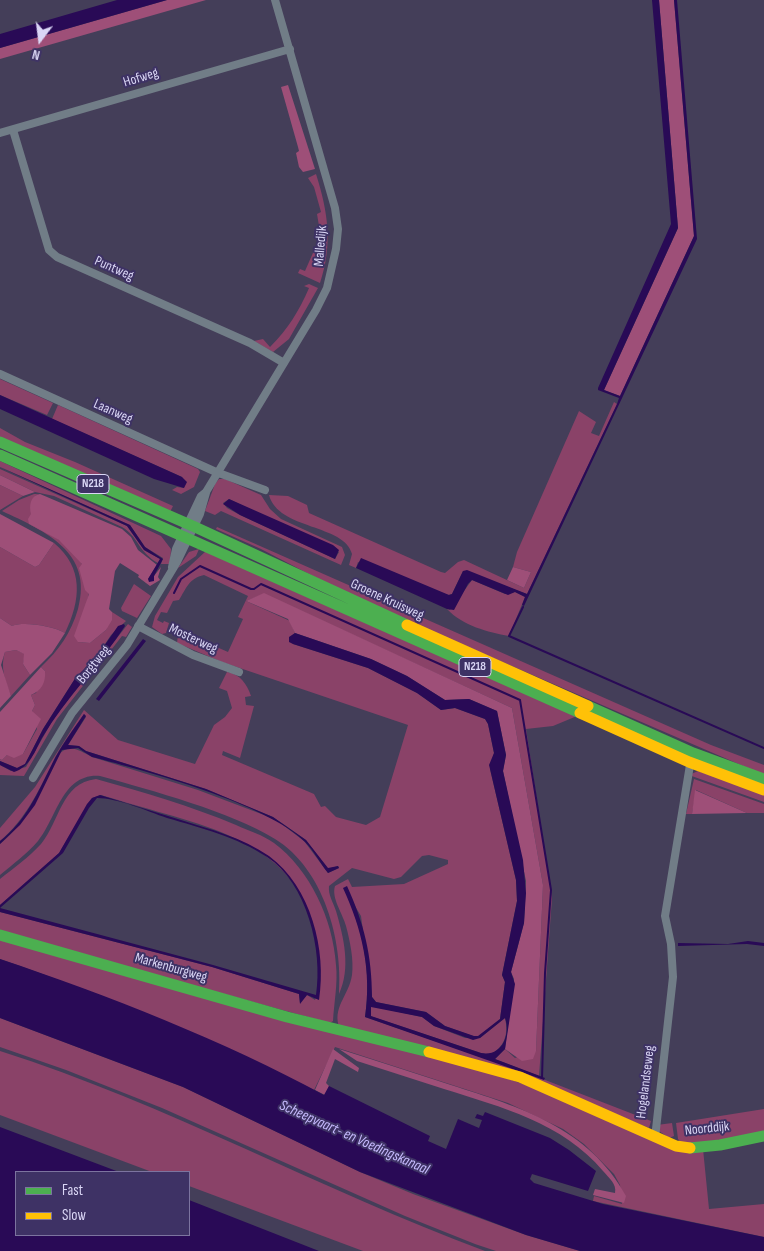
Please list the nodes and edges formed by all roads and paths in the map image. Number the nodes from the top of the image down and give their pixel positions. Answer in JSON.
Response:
{"nodes":[{"id":1,"x":275,"y":0,"type":"edge"},
{"id":2,"x":290,"y":49,"type":"junction"},
{"id":3,"x":13,"y":130,"type":"junction"},
{"id":4,"x":0,"y":133,"type":"edge"},
{"id":5,"x":284,"y":364,"type":"junction"},
{"id":6,"x":0,"y":374,"type":"edge"},
{"id":7,"x":0,"y":442,"type":"edge"},
{"id":8,"x":0,"y":455,"type":"edge"},
{"id":9,"x":216,"y":472,"type":"junction"},
{"id":10,"x":265,"y":490,"type":"dead end"},
{"id":11,"x":191,"y":525,"type":"junction"},
{"id":12,"x":185,"y":539,"type":"junction"},
{"id":13,"x":138,"y":626,"type":"junction"},
{"id":14,"x":239,"y":672,"type":"dead end"},
{"id":15,"x":691,"y":758,"type":"junction"},
{"id":16,"x":34,"y":778,"type":"dead end"},
{"id":17,"x":764,"y":779,"type":"edge"},
{"id":18,"x":764,"y":790,"type":"edge"},
{"id":19,"x":0,"y":935,"type":"edge"},
{"id":20,"x":334,"y":1029,"type":"joint"},
{"id":21,"x":764,"y":1136,"type":"edge"},
{"id":22,"x":655,"y":1138,"type":"junction"}],
"edges":[{"from":1,"to":2,"type":"street","name":"Malledijk"},
{"from":2,"to":3,"type":"street","name":"Hofweg"},
{"from":2,"to":5,"type":"street","name":"Malledijk"},
{"from":3,"to":4,"type":"street","name":"Hofweg"},
{"from":3,"to":5,"type":"street","name":"Puntweg"},
{"from":5,"to":9,"type":"street","name":"Malledijk"},
{"from":6,"to":9,"type":"street","name":"Laanweg"},
{"from":7,"to":11,"type":"main road","name":"Groene Kruisweg","number":"N218"},
{"from":8,"to":12,"type":"main road","name":"Groene Kruisweg","number":"N218"},
{"from":9,"to":10,"type":"street"},
{"from":9,"to":11,"type":"street","name":"Malledijk"},
{"from":11,"to":12,"type":"street","name":"Malledijk"},
{"from":11,"to":15,"type":"main road","name":"Groene Kruisweg","number":"N218"},
{"from":12,"to":13,"type":"street","name":"Borgtweg"},
{"from":12,"to":15,"type":"main road","name":"Groene Kruisweg","number":"N218"},
{"from":13,"to":14,"type":"street","name":"Mosterweg"},
{"from":13,"to":16,"type":"street","name":"Borgtweg"},
{"from":15,"to":17,"type":"main road","name":"Groene Kruisweg","number":"N218"},
{"from":15,"to":18,"type":"main road","name":"Groene Kruisweg","number":"N218"},
{"from":15,"to":22,"type":"street","name":"Hogelandseweg"},
{"from":19,"to":20,"type":"main road","name":"Markenburgweg"},
{"from":20,"to":22,"type":"main road","name":"Hogelandseweg"},
{"from":21,"to":22,"type":"main road","name":"Noorddijk"}]}
